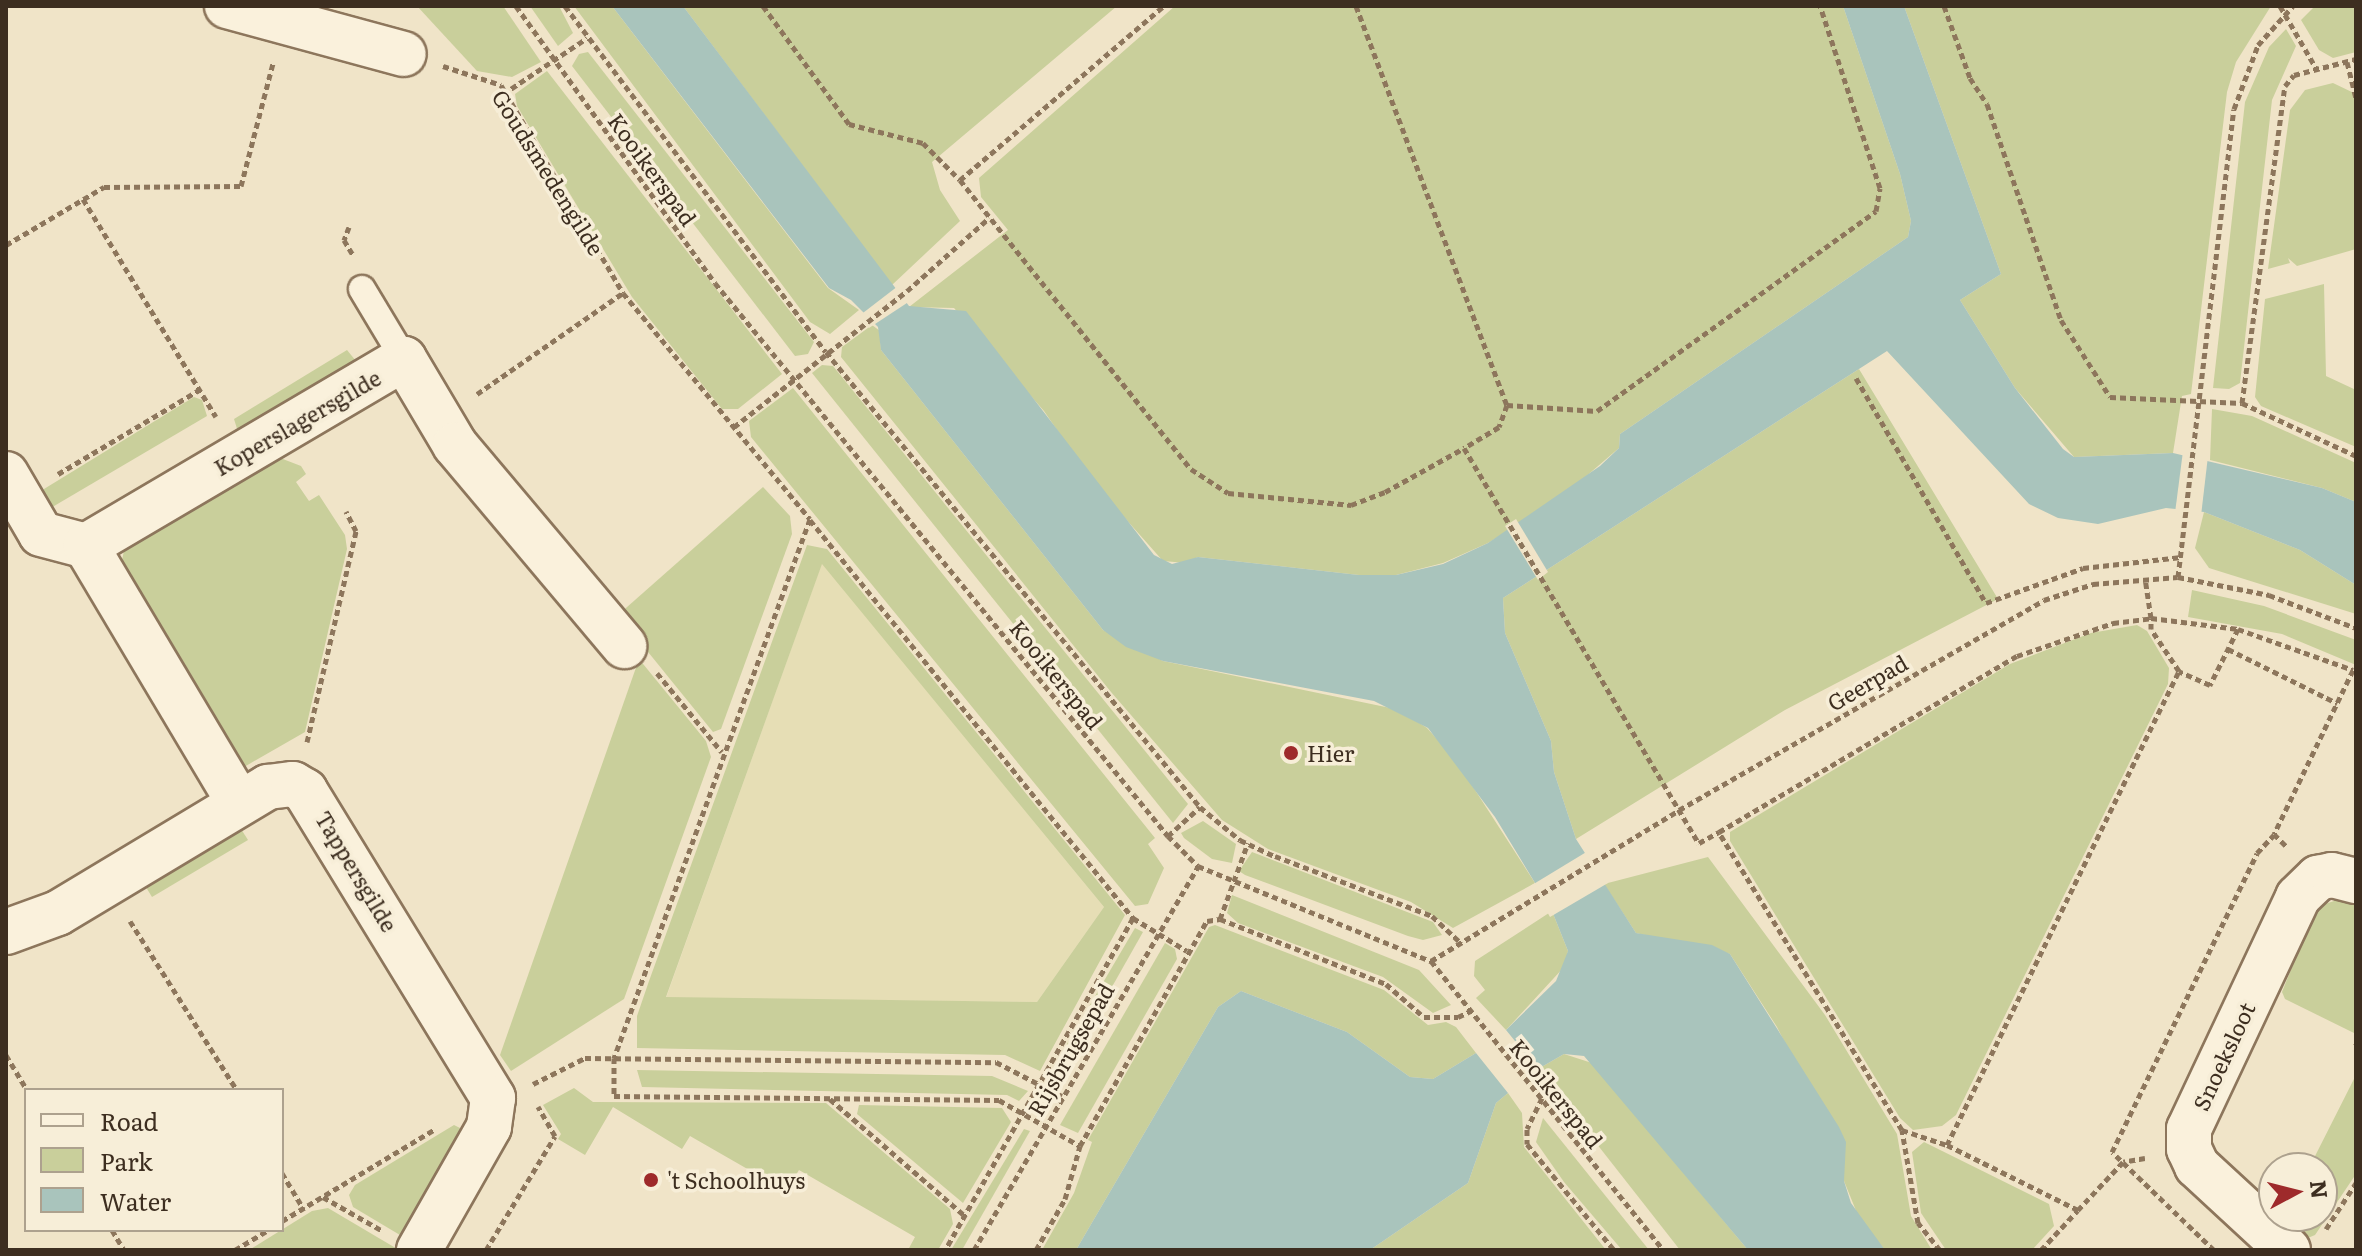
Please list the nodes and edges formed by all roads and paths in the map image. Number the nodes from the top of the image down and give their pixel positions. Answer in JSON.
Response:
{"nodes":[{"id":1,"x":227,"y":6,"type":"edge"},
{"id":2,"x":516,"y":6,"type":"edge"},
{"id":3,"x":565,"y":6,"type":"edge"},
{"id":4,"x":763,"y":6,"type":"edge"},
{"id":5,"x":1164,"y":6,"type":"edge"},
{"id":6,"x":1356,"y":6,"type":"edge"},
{"id":7,"x":1820,"y":6,"type":"edge"},
{"id":8,"x":1944,"y":6,"type":"edge"},
{"id":9,"x":2280,"y":6,"type":"edge"},
{"id":10,"x":2293,"y":6,"type":"edge"},
{"id":11,"x":2284,"y":13,"type":"junction"},
{"id":12,"x":283,"y":20,"type":"junction"},
{"id":13,"x":587,"y":38,"type":"junction"},
{"id":14,"x":404,"y":54,"type":"joint"},
{"id":15,"x":2356,"y":59,"type":"edge"},
{"id":16,"x":554,"y":60,"type":"junction"},
{"id":17,"x":2347,"y":62,"type":"junction"},
{"id":18,"x":2316,"y":68,"type":"junction"},
{"id":19,"x":503,"y":94,"type":"junction"},
{"id":20,"x":2356,"y":99,"type":"edge"},
{"id":21,"x":960,"y":180,"type":"junction"},
{"id":22,"x":83,"y":199,"type":"junction"},
{"id":23,"x":989,"y":218,"type":"junction"},
{"id":24,"x":6,"y":245,"type":"edge"},
{"id":25,"x":362,"y":289,"type":"dead end"},
{"id":26,"x":623,"y":293,"type":"junction"},
{"id":27,"x":826,"y":352,"type":"junction"},
{"id":28,"x":404,"y":359,"type":"junction"},
{"id":29,"x":794,"y":377,"type":"junction"},
{"id":30,"x":1856,"y":378,"type":"dead end"},
{"id":31,"x":199,"y":390,"type":"junction"},
{"id":32,"x":2200,"y":401,"type":"junction"},
{"id":33,"x":2242,"y":403,"type":"junction"},
{"id":34,"x":1507,"y":405,"type":"junction"},
{"id":35,"x":440,"y":419,"type":"junction"},
{"id":36,"x":734,"y":427,"type":"junction"},
{"id":37,"x":1464,"y":448,"type":"junction"},
{"id":38,"x":240,"y":455,"type":"junction"},
{"id":39,"x":2356,"y":456,"type":"edge"},
{"id":40,"x":13,"y":486,"type":"edge"},
{"id":41,"x":346,"y":511,"type":"dead end"},
{"id":42,"x":810,"y":519,"type":"junction"},
{"id":43,"x":86,"y":546,"type":"junction"},
{"id":44,"x":2181,"y":557,"type":"junction"},
{"id":45,"x":2178,"y":577,"type":"junction"},
{"id":46,"x":2145,"y":578,"type":"junction"},
{"id":47,"x":2151,"y":618,"type":"junction"},
{"id":48,"x":2356,"y":628,"type":"edge"},
{"id":49,"x":2238,"y":629,"type":"junction"},
{"id":50,"x":624,"y":646,"type":"joint"},
{"id":51,"x":2228,"y":649,"type":"junction"},
{"id":52,"x":2179,"y":671,"type":"junction"},
{"id":53,"x":2355,"y":671,"type":"edge"},
{"id":54,"x":2337,"y":703,"type":"junction"},
{"id":55,"x":722,"y":752,"type":"junction"},
{"id":56,"x":293,"y":784,"type":"junction"},
{"id":57,"x":239,"y":803,"type":"junction"},
{"id":58,"x":1200,"y":807,"type":"junction"},
{"id":59,"x":1679,"y":810,"type":"junction"},
{"id":60,"x":1719,"y":832,"type":"junction"},
{"id":61,"x":1168,"y":836,"type":"junction"},
{"id":62,"x":1248,"y":843,"type":"junction"},
{"id":63,"x":1198,"y":866,"type":"junction"},
{"id":64,"x":2337,"y":879,"type":"edge"},
{"id":65,"x":1230,"y":881,"type":"junction"},
{"id":66,"x":107,"y":883,"type":"junction"},
{"id":67,"x":1133,"y":918,"type":"junction"},
{"id":68,"x":1220,"y":919,"type":"junction"},
{"id":69,"x":6,"y":932,"type":"edge"},
{"id":70,"x":1156,"y":932,"type":"junction"},
{"id":71,"x":1461,"y":943,"type":"junction"},
{"id":72,"x":1187,"y":951,"type":"junction"},
{"id":73,"x":1431,"y":961,"type":"junction"},
{"id":74,"x":1471,"y":1011,"type":"junction"},
{"id":75,"x":6,"y":1055,"type":"edge"},
{"id":76,"x":614,"y":1058,"type":"junction"},
{"id":77,"x":1039,"y":1083,"type":"junction"},
{"id":78,"x":26,"y":1088,"type":"edge"},
{"id":79,"x":236,"y":1088,"type":"edge"},
{"id":80,"x":1062,"y":1096,"type":"junction"},
{"id":81,"x":510,"y":1098,"type":"junction"},
{"id":82,"x":829,"y":1098,"type":"junction"},
{"id":83,"x":1542,"y":1098,"type":"junction"},
{"id":84,"x":1022,"y":1113,"type":"junction"},
{"id":85,"x":1045,"y":1126,"type":"junction"},
{"id":86,"x":1902,"y":1130,"type":"junction"},
{"id":87,"x":1947,"y":1145,"type":"junction"},
{"id":88,"x":1080,"y":1146,"type":"junction"},
{"id":89,"x":2189,"y":1149,"type":"junction"},
{"id":90,"x":284,"y":1176,"type":"edge"},
{"id":91,"x":2356,"y":1183,"type":"edge"},
{"id":92,"x":323,"y":1197,"type":"junction"},
{"id":93,"x":303,"y":1208,"type":"junction"},
{"id":94,"x":2078,"y":1210,"type":"junction"},
{"id":95,"x":965,"y":1215,"type":"junction"},
{"id":96,"x":284,"y":1220,"type":"edge"},
{"id":97,"x":113,"y":1232,"type":"edge"},
{"id":98,"x":265,"y":1232,"type":"edge"},
{"id":99,"x":405,"y":1242,"type":"edge"},
{"id":100,"x":2303,"y":1244,"type":"edge"},
{"id":101,"x":124,"y":1250,"type":"edge"},
{"id":102,"x":235,"y":1250,"type":"edge"},
{"id":103,"x":486,"y":1250,"type":"edge"},
{"id":104,"x":945,"y":1250,"type":"edge"},
{"id":105,"x":974,"y":1250,"type":"edge"},
{"id":106,"x":1036,"y":1250,"type":"edge"},
{"id":107,"x":1614,"y":1250,"type":"edge"},
{"id":108,"x":1663,"y":1250,"type":"edge"},
{"id":109,"x":1940,"y":1250,"type":"edge"},
{"id":110,"x":2041,"y":1250,"type":"edge"}],
"edges":[{"from":1,"to":12,"type":"street"},
{"from":2,"to":16,"type":"path","name":"Kooikerspad"},
{"from":3,"to":13,"type":"path"},
{"from":4,"to":21,"type":"path"},
{"from":5,"to":21,"type":"path"},
{"from":6,"to":34,"type":"path"},
{"from":7,"to":34,"type":"path"},
{"from":8,"to":32,"type":"path"},
{"from":9,"to":11,"type":"path"},
{"from":10,"to":11,"type":"path"},
{"from":11,"to":18,"type":"path"},
{"from":11,"to":32,"type":"path"},
{"from":12,"to":14,"type":"street"},
{"from":12,"to":22,"type":"path"},
{"from":13,"to":16,"type":"path"},
{"from":13,"to":27,"type":"path"},
{"from":14,"to":19,"type":"path","name":"Goudsmedengilde"},
{"from":15,"to":17,"type":"path"},
{"from":16,"to":19,"type":"path"},
{"from":16,"to":29,"type":"path","name":"Kooikerspad"},
{"from":17,"to":18,"type":"path"},
{"from":17,"to":20,"type":"path"},
{"from":18,"to":33,"type":"path"},
{"from":19,"to":26,"type":"path","name":"Goudsmedengilde"},
{"from":21,"to":23,"type":"path"},
{"from":22,"to":24,"type":"path"},
{"from":22,"to":31,"type":"path"},
{"from":23,"to":27,"type":"path"},
{"from":23,"to":37,"type":"path"},
{"from":25,"to":28,"type":"lane"},
{"from":26,"to":35,"type":"path"},
{"from":26,"to":36,"type":"path","name":"Goudsmedengilde"},
{"from":27,"to":29,"type":"path"},
{"from":27,"to":58,"type":"path"},
{"from":28,"to":35,"type":"street","name":"Koperslagersgilde"},
{"from":28,"to":38,"type":"street","name":"Koperslagersgilde"},
{"from":29,"to":36,"type":"path"},
{"from":29,"to":61,"type":"path","name":"Kooikerspad"},
{"from":30,"to":44,"type":"path"},
{"from":31,"to":38,"type":"path"},
{"from":31,"to":40,"type":"path"},
{"from":32,"to":33,"type":"path"},
{"from":32,"to":44,"type":"path"},
{"from":33,"to":39,"type":"path"},
{"from":34,"to":37,"type":"path"},
{"from":35,"to":50,"type":"street","name":"Koperslagersgilde"},
{"from":36,"to":42,"type":"path","name":"Goudsmedengilde"},
{"from":37,"to":59,"type":"path"},
{"from":38,"to":43,"type":"street","name":"Koperslagersgilde"},
{"from":40,"to":43,"type":"street"},
{"from":41,"to":56,"type":"path"},
{"from":42,"to":55,"type":"path"},
{"from":42,"to":67,"type":"path","name":"Goudsmedengilde"},
{"from":43,"to":57,"type":"street"},
{"from":44,"to":45,"type":"path"},
{"from":45,"to":46,"type":"path","name":"Geerpad"},
{"from":45,"to":48,"type":"path","name":"Geerpad"},
{"from":46,"to":47,"type":"path"},
{"from":46,"to":59,"type":"path","name":"Geerpad"},
{"from":47,"to":49,"type":"path"},
{"from":47,"to":52,"type":"path"},
{"from":47,"to":60,"type":"path"},
{"from":49,"to":51,"type":"path"},
{"from":49,"to":53,"type":"path"},
{"from":50,"to":55,"type":"path"},
{"from":51,"to":52,"type":"path"},
{"from":51,"to":54,"type":"path"},
{"from":52,"to":87,"type":"path"},
{"from":53,"to":54,"type":"path"},
{"from":54,"to":64,"type":"path"},
{"from":55,"to":76,"type":"path"},
{"from":56,"to":57,"type":"street"},
{"from":56,"to":81,"type":"street","name":"Tappersgilde"},
{"from":57,"to":66,"type":"street"},
{"from":58,"to":61,"type":"path"},
{"from":58,"to":62,"type":"path"},
{"from":59,"to":60,"type":"path"},
{"from":59,"to":71,"type":"path","name":"Geerpad"},
{"from":60,"to":86,"type":"path"},
{"from":61,"to":63,"type":"path","name":"Kooikerspad"},
{"from":62,"to":65,"type":"path"},
{"from":62,"to":71,"type":"path"},
{"from":63,"to":65,"type":"path","name":"Kooikerspad"},
{"from":63,"to":70,"type":"path","name":"Rijsbrugsepad"},
{"from":64,"to":89,"type":"street","name":"Snoeksloot"},
{"from":65,"to":68,"type":"path"},
{"from":65,"to":73,"type":"path","name":"Kooikerspad"},
{"from":66,"to":69,"type":"street"},
{"from":66,"to":79,"type":"path"},
{"from":67,"to":70,"type":"path","name":"Goudsmedengilde"},
{"from":67,"to":77,"type":"path"},
{"from":68,"to":72,"type":"path"},
{"from":68,"to":74,"type":"path"},
{"from":70,"to":72,"type":"path","name":"Goudsmedengilde"},
{"from":70,"to":80,"type":"path","name":"Rijsbrugsepad"},
{"from":71,"to":73,"type":"path","name":"Geerpad"},
{"from":72,"to":88,"type":"path"},
{"from":73,"to":74,"type":"path","name":"Kooikerspad"},
{"from":74,"to":83,"type":"path","name":"Kooikerspad"},
{"from":75,"to":78,"type":"path"},
{"from":76,"to":77,"type":"path"},
{"from":76,"to":81,"type":"path"},
{"from":76,"to":82,"type":"path"},
{"from":77,"to":80,"type":"path"},
{"from":77,"to":84,"type":"path"},
{"from":80,"to":85,"type":"path","name":"Rijsbrugsepad"},
{"from":81,"to":92,"type":"path"},
{"from":81,"to":99,"type":"street"},
{"from":81,"to":103,"type":"path"},
{"from":82,"to":84,"type":"path"},
{"from":82,"to":95,"type":"path"},
{"from":83,"to":107,"type":"path"},
{"from":83,"to":108,"type":"path","name":"Kooikerspad"},
{"from":84,"to":85,"type":"path"},
{"from":84,"to":95,"type":"path"},
{"from":85,"to":88,"type":"path"},
{"from":85,"to":105,"type":"path","name":"Rijsbrugsepad"},
{"from":86,"to":87,"type":"path"},
{"from":86,"to":109,"type":"path"},
{"from":87,"to":94,"type":"path"},
{"from":88,"to":106,"type":"path"},
{"from":89,"to":94,"type":"path"},
{"from":89,"to":100,"type":"street"},
{"from":90,"to":93,"type":"path"},
{"from":91,"to":100,"type":"path"},
{"from":92,"to":93,"type":"path"},
{"from":92,"to":99,"type":"path"},
{"from":93,"to":96,"type":"path"},
{"from":94,"to":110,"type":"path"},
{"from":95,"to":104,"type":"path"},
{"from":97,"to":101,"type":"path"},
{"from":98,"to":102,"type":"path"}]}
